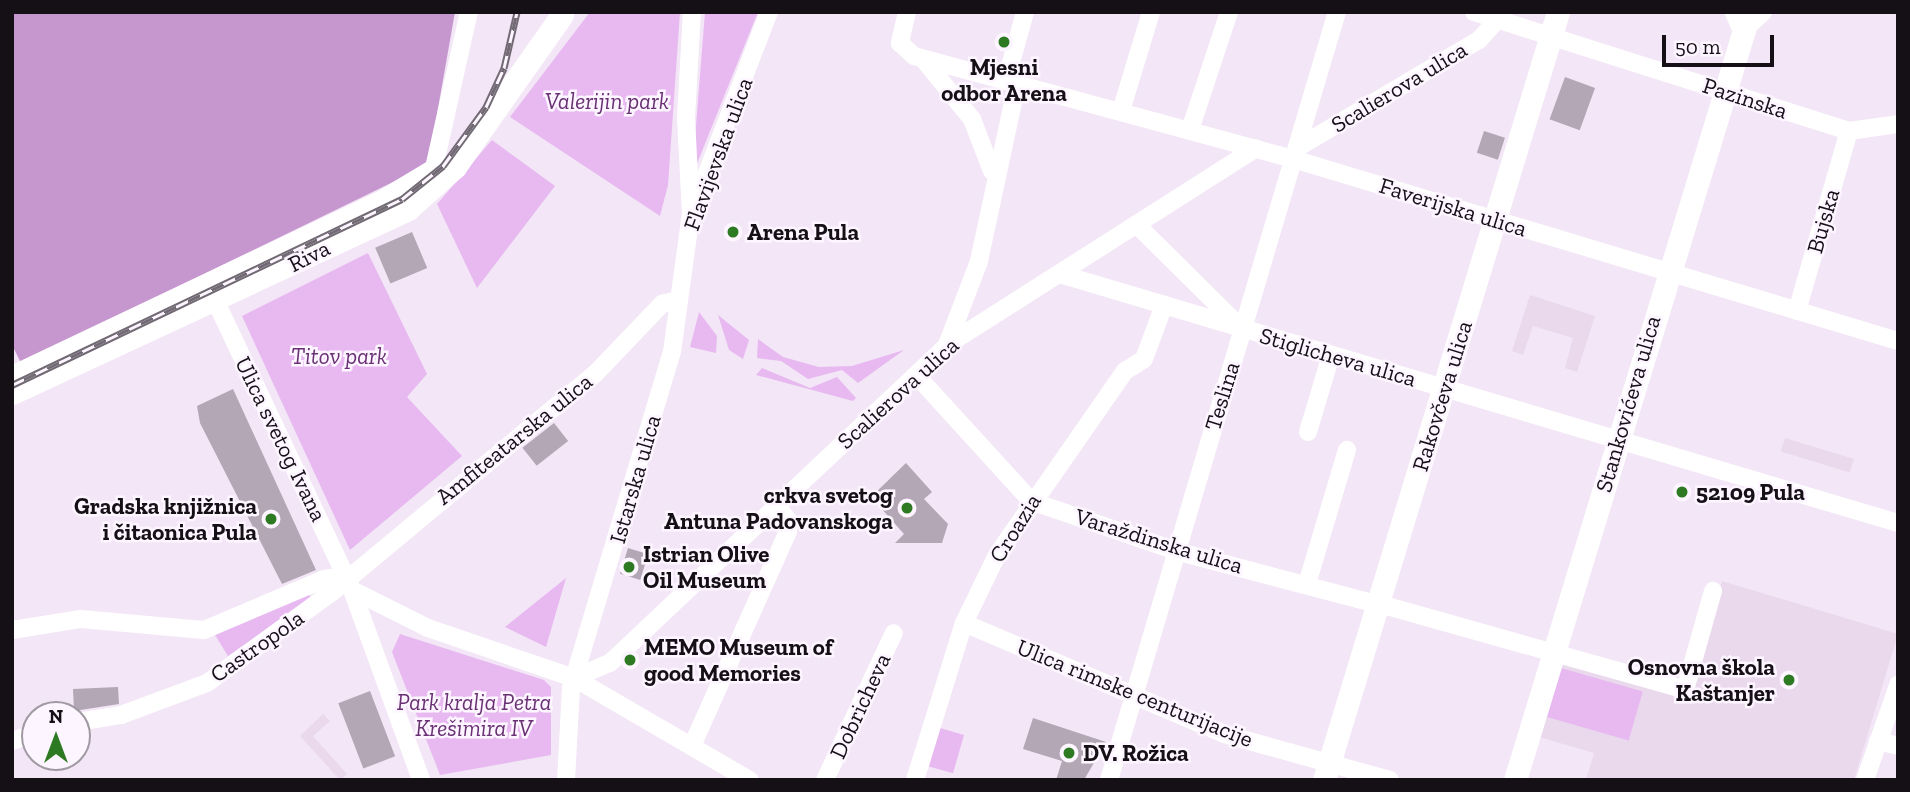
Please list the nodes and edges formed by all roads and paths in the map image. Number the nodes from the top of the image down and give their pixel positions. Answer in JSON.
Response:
{"nodes":[{"id":1,"x":469,"y":12,"type":"edge"},
{"id":2,"x":537,"y":12,"type":"edge"},
{"id":3,"x":692,"y":12,"type":"edge"},
{"id":4,"x":769,"y":12,"type":"edge"},
{"id":5,"x":907,"y":12,"type":"edge"},
{"id":6,"x":1025,"y":12,"type":"edge"},
{"id":7,"x":1151,"y":12,"type":"edge"},
{"id":8,"x":1229,"y":12,"type":"edge"},
{"id":9,"x":1337,"y":12,"type":"edge"},
{"id":10,"x":1474,"y":12,"type":"edge"},
{"id":11,"x":1763,"y":12,"type":"edge"},
{"id":12,"x":557,"y":13,"type":"edge"},
{"id":13,"x":1496,"y":20,"type":"junction"},
{"id":14,"x":1740,"y":21,"type":"edge"},
{"id":15,"x":1555,"y":23,"type":"edge"},
{"id":16,"x":539,"y":39,"type":"junction"},
{"id":17,"x":923,"y":59,"type":"junction"},
{"id":18,"x":1012,"y":83,"type":"junction"},
{"id":19,"x":1723,"y":91,"type":"junction"},
{"id":20,"x":1121,"y":111,"type":"junction"},
{"id":21,"x":1898,"y":124,"type":"edge"},
{"id":22,"x":1190,"y":131,"type":"junction"},
{"id":23,"x":1849,"y":131,"type":"junction"},
{"id":24,"x":1256,"y":148,"type":"junction"},
{"id":25,"x":1295,"y":153,"type":"junction"},
{"id":26,"x":993,"y":175,"type":"junction"},
{"id":27,"x":691,"y":214,"type":"junction"},
{"id":28,"x":1496,"y":220,"type":"junction"},
{"id":29,"x":1137,"y":225,"type":"junction"},
{"id":30,"x":1666,"y":271,"type":"junction"},
{"id":31,"x":1060,"y":274,"type":"junction"},
{"id":32,"x":677,"y":300,"type":"junction"},
{"id":33,"x":216,"y":302,"type":"junction"},
{"id":34,"x":1164,"y":305,"type":"junction"},
{"id":35,"x":1797,"y":311,"type":"junction"},
{"id":36,"x":1242,"y":329,"type":"junction"},
{"id":37,"x":1898,"y":341,"type":"edge"},
{"id":38,"x":947,"y":345,"type":"junction"},
{"id":39,"x":1331,"y":355,"type":"junction"},
{"id":40,"x":12,"y":375,"type":"edge"},
{"id":41,"x":917,"y":376,"type":"junction"},
{"id":42,"x":1444,"y":389,"type":"junction"},
{"id":43,"x":12,"y":393,"type":"edge"},
{"id":44,"x":1308,"y":432,"type":"dead end"},
{"id":45,"x":1618,"y":441,"type":"junction"},
{"id":46,"x":1347,"y":450,"type":"dead end"},
{"id":47,"x":1031,"y":501,"type":"junction"},
{"id":48,"x":776,"y":506,"type":"junction"},
{"id":49,"x":1898,"y":523,"type":"edge"},
{"id":50,"x":1176,"y":551,"type":"junction"},
{"id":51,"x":349,"y":583,"type":"junction"},
{"id":52,"x":1307,"y":584,"type":"junction"},
{"id":53,"x":1713,"y":591,"type":"dead end"},
{"id":54,"x":1369,"y":601,"type":"dead end"},
{"id":55,"x":1387,"y":606,"type":"dead end"},
{"id":56,"x":397,"y":615,"type":"junction"},
{"id":57,"x":964,"y":623,"type":"junction"},
{"id":58,"x":12,"y":630,"type":"edge"},
{"id":59,"x":894,"y":633,"type":"dead end"},
{"id":60,"x":373,"y":648,"type":"junction"},
{"id":61,"x":1556,"y":654,"type":"junction"},
{"id":62,"x":574,"y":678,"type":"junction"},
{"id":63,"x":1898,"y":685,"type":"edge"},
{"id":64,"x":1132,"y":694,"type":"junction"},
{"id":65,"x":91,"y":720,"type":"edge"},
{"id":66,"x":1878,"y":741,"type":"junction"},
{"id":67,"x":692,"y":746,"type":"junction"},
{"id":68,"x":1898,"y":746,"type":"edge"},
{"id":69,"x":1327,"y":771,"type":"edge"},
{"id":70,"x":421,"y":780,"type":"edge"},
{"id":71,"x":566,"y":780,"type":"edge"},
{"id":72,"x":749,"y":780,"type":"edge"},
{"id":73,"x":825,"y":780,"type":"edge"},
{"id":74,"x":915,"y":780,"type":"edge"},
{"id":75,"x":1109,"y":780,"type":"edge"},
{"id":76,"x":1390,"y":780,"type":"edge"},
{"id":77,"x":1515,"y":780,"type":"edge"},
{"id":78,"x":1865,"y":780,"type":"edge"}],
"edges":[{"from":1,"to":40,"type":"street"},
{"from":2,"to":16,"type":"main road"},
{"from":3,"to":27,"type":"street"},
{"from":4,"to":27,"type":"street","name":"Flavijevska ulica"},
{"from":5,"to":17,"type":"street"},
{"from":6,"to":18,"type":"street"},
{"from":7,"to":20,"type":"street"},
{"from":8,"to":22,"type":"street"},
{"from":9,"to":25,"type":"street","name":"Teslina"},
{"from":10,"to":13,"type":"street","name":"Pazinska"},
{"from":11,"to":14,"type":"street"},
{"from":12,"to":16,"type":"main road","name":"Riva"},
{"from":13,"to":15,"type":"street","name":"Pazinska"},
{"from":13,"to":25,"type":"street","name":"Scalierova ulica"},
{"from":14,"to":19,"type":"main road","name":"Stankovićeva ulica"},
{"from":15,"to":19,"type":"street","name":"Pazinska"},
{"from":15,"to":28,"type":"main road","name":"Rakovčeva ulica"},
{"from":16,"to":33,"type":"main road","name":"Riva"},
{"from":17,"to":18,"type":"street","name":"Faverijska ulica"},
{"from":17,"to":26,"type":"street"},
{"from":18,"to":20,"type":"street","name":"Faverijska ulica"},
{"from":18,"to":26,"type":"street"},
{"from":19,"to":23,"type":"street","name":"Pazinska"},
{"from":19,"to":30,"type":"main road","name":"Stankovićeva ulica"},
{"from":20,"to":22,"type":"street","name":"Faverijska ulica"},
{"from":21,"to":23,"type":"street","name":"Pazinska"},
{"from":22,"to":24,"type":"street","name":"Faverijska ulica"},
{"from":23,"to":35,"type":"street","name":"Bujska"},
{"from":24,"to":25,"type":"street","name":"Faverijska ulica"},
{"from":24,"to":29,"type":"street","name":"Scalierova ulica"},
{"from":25,"to":28,"type":"street","name":"Faverijska ulica"},
{"from":25,"to":36,"type":"street","name":"Teslina"},
{"from":26,"to":38,"type":"street"},
{"from":27,"to":32,"type":"street","name":"Flavijevska ulica"},
{"from":28,"to":30,"type":"street","name":"Faverijska ulica"},
{"from":28,"to":42,"type":"main road","name":"Rakovčeva ulica"},
{"from":29,"to":31,"type":"street","name":"Scalierova ulica"},
{"from":29,"to":36,"type":"street"},
{"from":30,"to":35,"type":"street","name":"Faverijska ulica"},
{"from":30,"to":45,"type":"main road","name":"Stankovićeva ulica"},
{"from":31,"to":34,"type":"street","name":"Stiglicheva ulica"},
{"from":31,"to":38,"type":"street","name":"Scalierova ulica"},
{"from":32,"to":51,"type":"street","name":"Amfiteatarska ulica"},
{"from":32,"to":62,"type":"street","name":"Istarska ulica"},
{"from":33,"to":43,"type":"main road","name":"Riva"},
{"from":33,"to":51,"type":"street","name":"Ulica svetog Ivana"},
{"from":34,"to":36,"type":"street","name":"Stiglicheva ulica"},
{"from":34,"to":47,"type":"street","name":"Croazia"},
{"from":35,"to":37,"type":"street","name":"Faverijska ulica"},
{"from":36,"to":39,"type":"street","name":"Stiglicheva ulica"},
{"from":36,"to":50,"type":"street","name":"Teslina"},
{"from":38,"to":41,"type":"street","name":"Scalierova ulica"},
{"from":39,"to":42,"type":"street","name":"Stiglicheva ulica"},
{"from":39,"to":44,"type":"street"},
{"from":41,"to":47,"type":"street","name":"Varaždinska ulica"},
{"from":41,"to":48,"type":"street","name":"Scalierova ulica"},
{"from":42,"to":45,"type":"street","name":"Stiglicheva ulica"},
{"from":42,"to":69,"type":"main road","name":"Rakovčeva ulica"},
{"from":45,"to":49,"type":"street","name":"Stiglicheva ulica"},
{"from":45,"to":61,"type":"main road","name":"Stankovićeva ulica"},
{"from":46,"to":52,"type":"street"},
{"from":47,"to":50,"type":"street","name":"Varaždinska ulica"},
{"from":47,"to":57,"type":"street","name":"Croazia"},
{"from":48,"to":62,"type":"street","name":"Scalierova ulica"},
{"from":48,"to":67,"type":"street"},
{"from":50,"to":52,"type":"street","name":"Varaždinska ulica"},
{"from":50,"to":64,"type":"street","name":"Teslina"},
{"from":51,"to":56,"type":"street"},
{"from":51,"to":58,"type":"street"},
{"from":51,"to":60,"type":"street","name":"Ulica svetog Ivana"},
{"from":51,"to":65,"type":"street","name":"Castropola"},
{"from":52,"to":54,"type":"street","name":"Varaždinska ulica"},
{"from":53,"to":61,"type":"street"},
{"from":55,"to":61,"type":"street"},
{"from":56,"to":60,"type":"street"},
{"from":56,"to":62,"type":"street"},
{"from":57,"to":64,"type":"street","name":"Ulica rimske centurijacije"},
{"from":57,"to":74,"type":"street","name":"Croazia"},
{"from":59,"to":73,"type":"street","name":"Dobricheva"},
{"from":60,"to":70,"type":"street","name":"Ulica svetog Ivana"},
{"from":61,"to":77,"type":"main road","name":"Stankovićeva ulica"},
{"from":62,"to":67,"type":"street"},
{"from":62,"to":71,"type":"street","name":"Istarska ulica"},
{"from":63,"to":66,"type":"street"},
{"from":64,"to":69,"type":"street","name":"Ulica rimske centurijacije"},
{"from":64,"to":75,"type":"street","name":"Teslina"},
{"from":66,"to":68,"type":"street"},
{"from":66,"to":78,"type":"street"},
{"from":67,"to":72,"type":"street"},
{"from":69,"to":76,"type":"street","name":"Ulica rimske centurijacije"}]}
